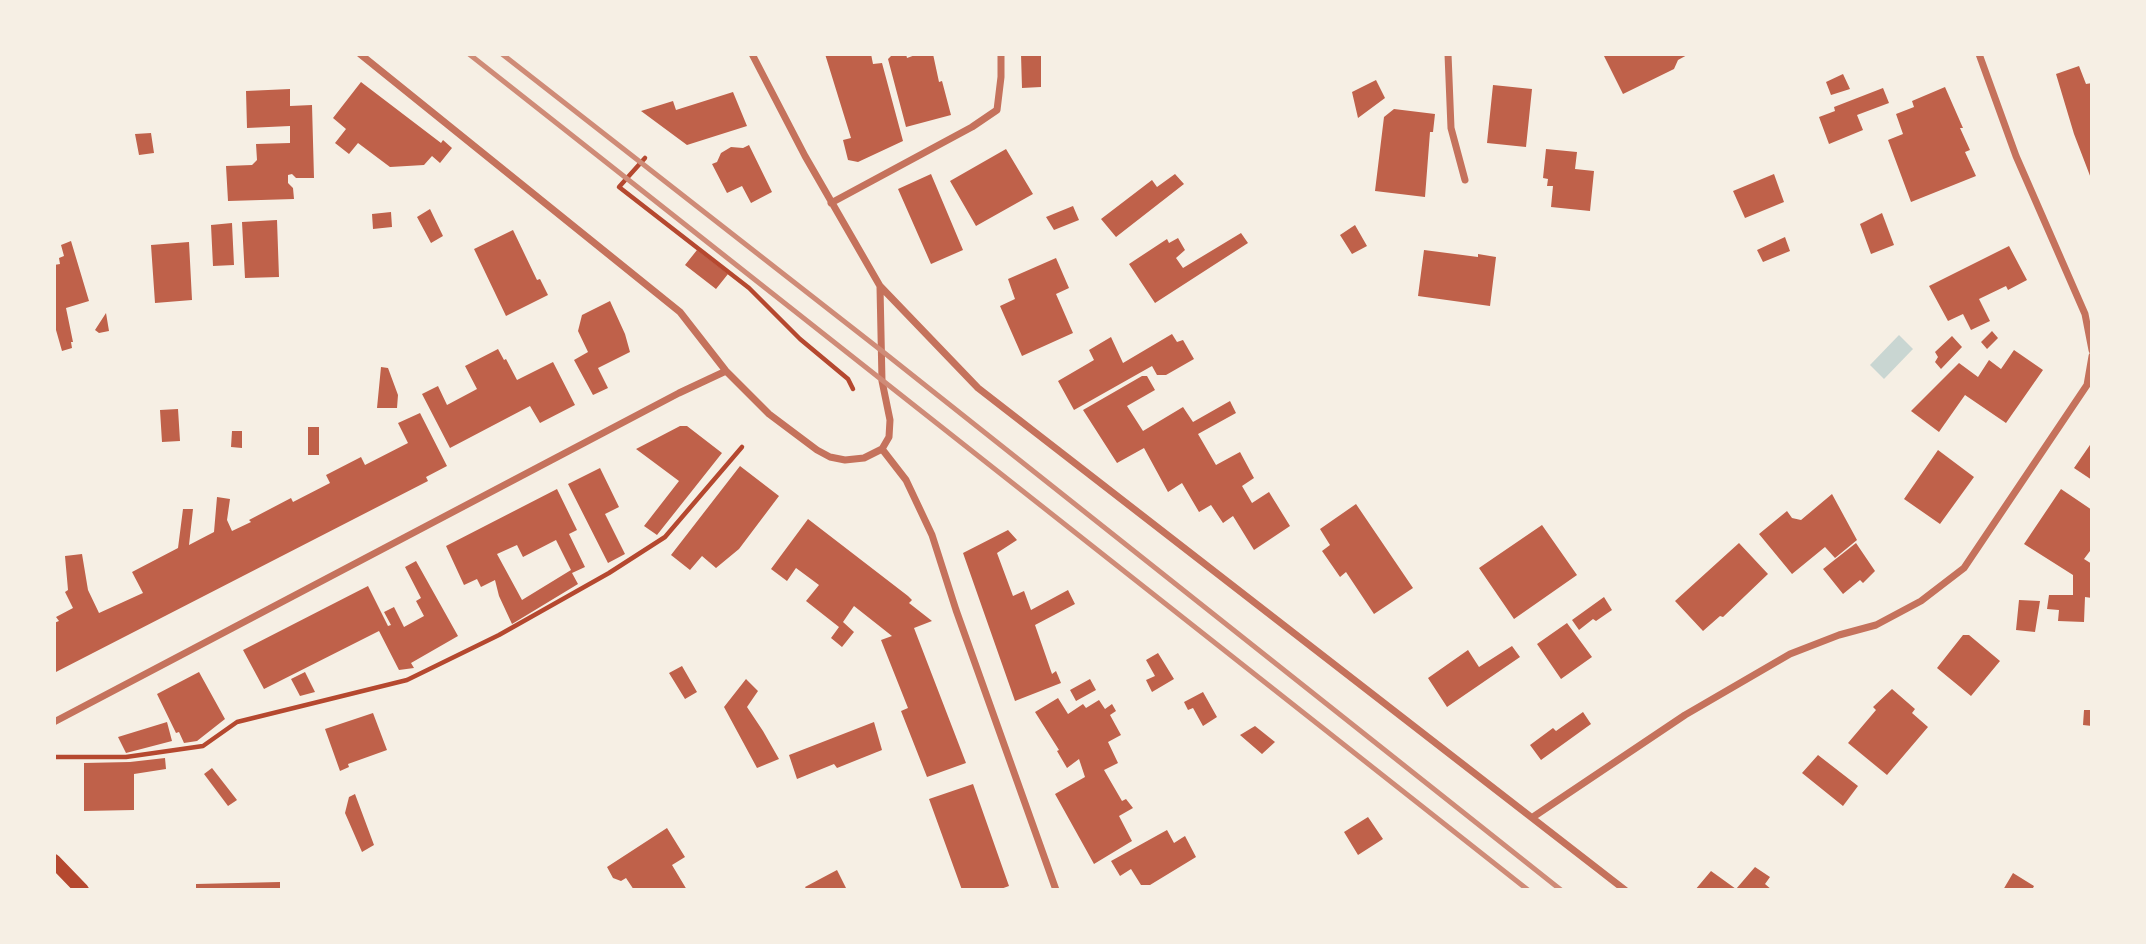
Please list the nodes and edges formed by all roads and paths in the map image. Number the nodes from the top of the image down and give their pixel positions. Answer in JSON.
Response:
{"nodes":[{"id":1,"x":360,"y":54,"type":"edge"},
{"id":2,"x":752,"y":54,"type":"edge"},
{"id":3,"x":1001,"y":54,"type":"edge"},
{"id":4,"x":1448,"y":54,"type":"edge"},
{"id":5,"x":1979,"y":54,"type":"edge"},
{"id":6,"x":645,"y":158,"type":"dead end"},
{"id":7,"x":1465,"y":180,"type":"dead end"},
{"id":8,"x":831,"y":203,"type":"junction"},
{"id":9,"x":880,"y":286,"type":"junction"},
{"id":10,"x":2092,"y":350,"type":"edge"},
{"id":11,"x":2092,"y":356,"type":"edge"},
{"id":12,"x":726,"y":371,"type":"junction"},
{"id":13,"x":853,"y":389,"type":"dead end"},
{"id":14,"x":742,"y":447,"type":"dead end"},
{"id":15,"x":882,"y":449,"type":"junction"},
{"id":16,"x":54,"y":722,"type":"edge"},
{"id":17,"x":54,"y":757,"type":"edge"},
{"id":18,"x":1533,"y":817,"type":"junction"},
{"id":19,"x":54,"y":860,"type":"edge"},
{"id":20,"x":82,"y":890,"type":"edge"},
{"id":21,"x":1056,"y":890,"type":"edge"},
{"id":22,"x":1625,"y":890,"type":"edge"}],
"edges":[{"from":1,"to":12,"type":"street"},
{"from":2,"to":8,"type":"street"},
{"from":3,"to":8,"type":"street"},
{"from":4,"to":7,"type":"street"},
{"from":5,"to":10,"type":"street"},
{"from":6,"to":13,"type":"path"},
{"from":8,"to":9,"type":"street"},
{"from":9,"to":15,"type":"street"},
{"from":9,"to":18,"type":"street"},
{"from":11,"to":18,"type":"street"},
{"from":12,"to":15,"type":"street"},
{"from":12,"to":16,"type":"street"},
{"from":14,"to":17,"type":"path"},
{"from":15,"to":21,"type":"street"},
{"from":18,"to":22,"type":"street"},
{"from":19,"to":20,"type":"main road"}]}
